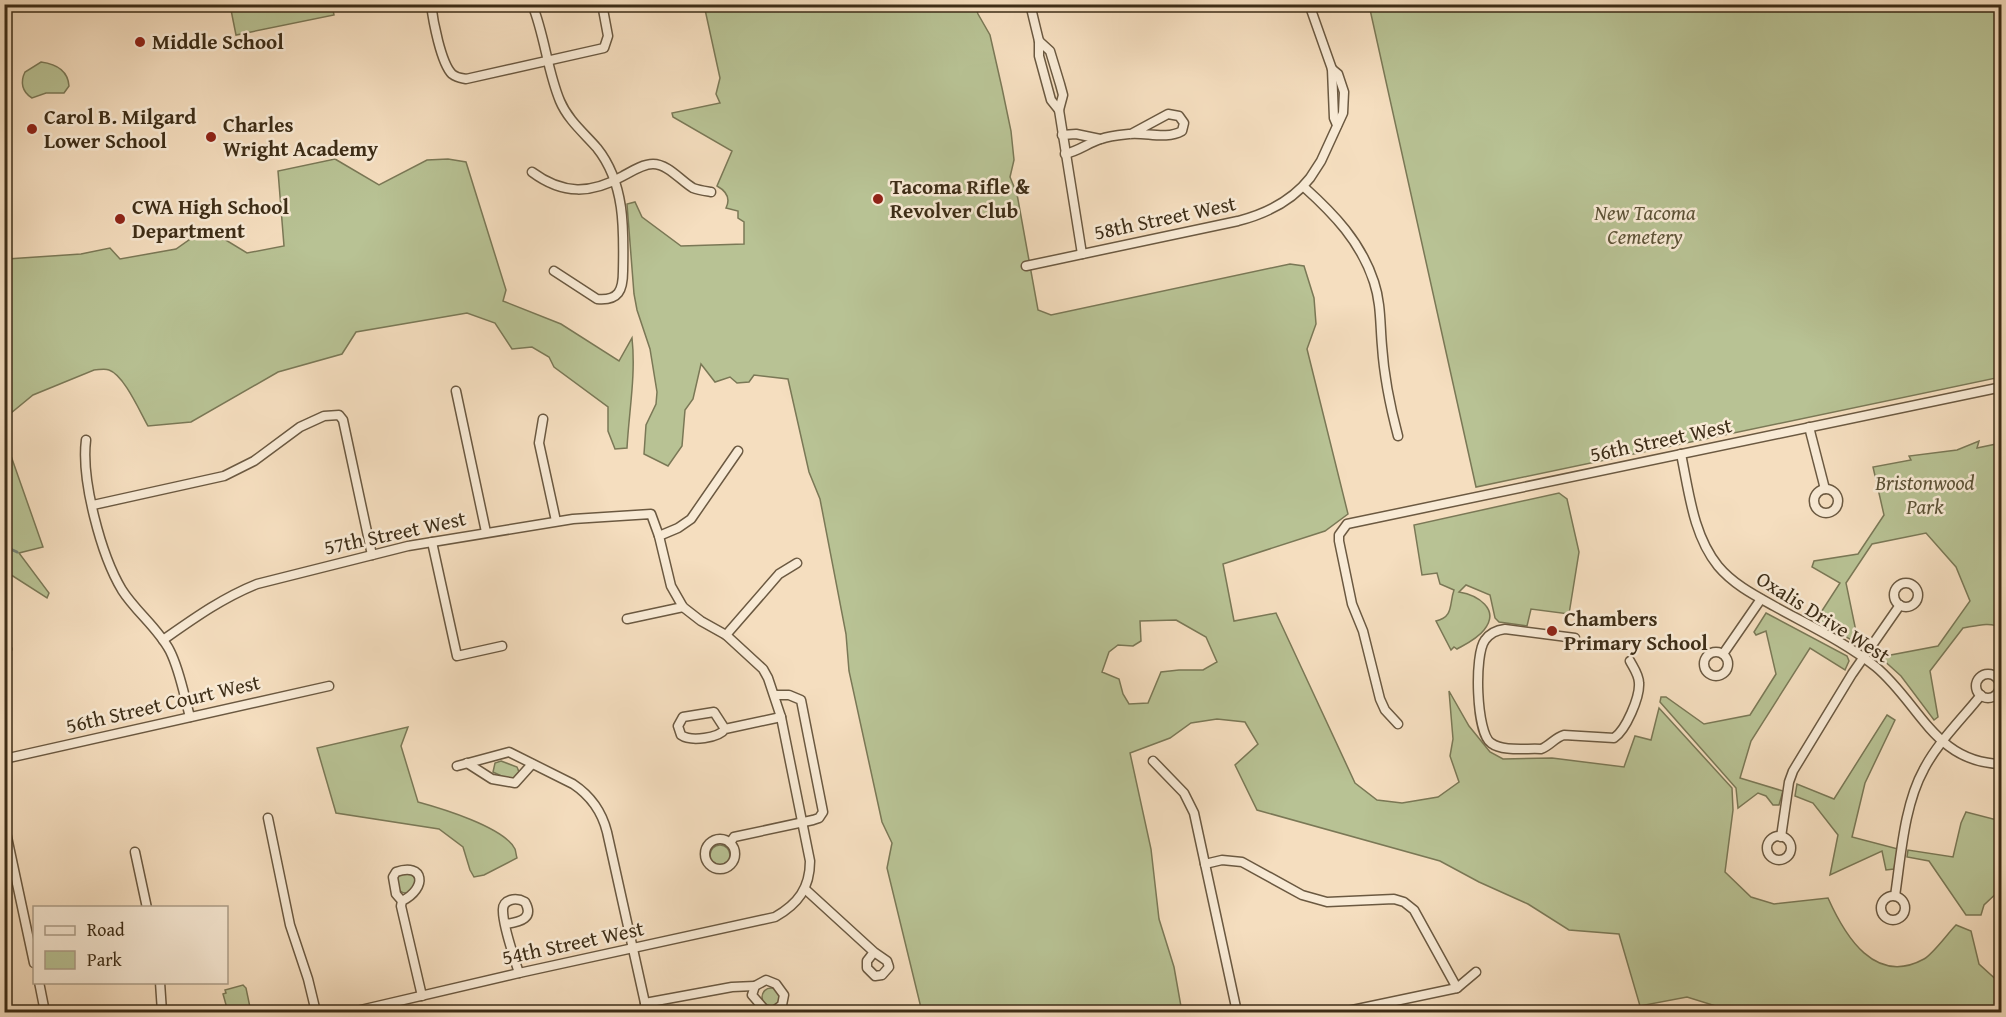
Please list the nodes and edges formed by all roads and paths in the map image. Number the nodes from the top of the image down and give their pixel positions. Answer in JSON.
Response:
{"nodes":[{"id":1,"x":431,"y":4,"type":"edge"},
{"id":2,"x":532,"y":4,"type":"edge"},
{"id":3,"x":602,"y":4,"type":"edge"},
{"id":4,"x":1309,"y":4,"type":"edge"},
{"id":5,"x":1030,"y":5,"type":"edge"},
{"id":6,"x":1039,"y":41,"type":"junction"},
{"id":7,"x":546,"y":60,"type":"junction"},
{"id":8,"x":1059,"y":110,"type":"junction"},
{"id":9,"x":1131,"y":134,"type":"junction"},
{"id":10,"x":1062,"y":135,"type":"junction"},
{"id":11,"x":1100,"y":139,"type":"junction"},
{"id":12,"x":1065,"y":154,"type":"junction"},
{"id":13,"x":532,"y":172,"type":"dead end"},
{"id":14,"x":614,"y":181,"type":"junction"},
{"id":15,"x":1304,"y":187,"type":"junction"},
{"id":16,"x":711,"y":192,"type":"dead end"},
{"id":17,"x":1082,"y":254,"type":"junction"},
{"id":18,"x":1026,"y":266,"type":"dead end"},
{"id":19,"x":554,"y":271,"type":"dead end"},
{"id":20,"x":2001,"y":387,"type":"edge"},
{"id":21,"x":456,"y":391,"type":"dead end"},
{"id":22,"x":543,"y":419,"type":"dead end"},
{"id":23,"x":1809,"y":427,"type":"junction"},
{"id":24,"x":1398,"y":436,"type":"dead end"},
{"id":25,"x":86,"y":440,"type":"dead end"},
{"id":26,"x":738,"y":451,"type":"dead end"},
{"id":27,"x":1681,"y":454,"type":"junction"},
{"id":28,"x":1825,"y":489,"type":"dead end"},
{"id":29,"x":93,"y":505,"type":"junction"},
{"id":30,"x":556,"y":521,"type":"junction"},
{"id":31,"x":486,"y":532,"type":"junction"},
{"id":32,"x":659,"y":536,"type":"junction"},
{"id":33,"x":432,"y":542,"type":"junction"},
{"id":34,"x":372,"y":555,"type":"junction"},
{"id":35,"x":797,"y":563,"type":"dead end"},
{"id":36,"x":1761,"y":599,"type":"junction"},
{"id":37,"x":1900,"y":605,"type":"dead end"},
{"id":38,"x":683,"y":607,"type":"junction"},
{"id":39,"x":627,"y":619,"type":"dead end"},
{"id":40,"x":726,"y":635,"type":"junction"},
{"id":41,"x":1575,"y":638,"type":"dead end"},
{"id":42,"x":163,"y":640,"type":"junction"},
{"id":43,"x":502,"y":646,"type":"dead end"},
{"id":44,"x":1723,"y":654,"type":"dead end"},
{"id":45,"x":1863,"y":657,"type":"junction"},
{"id":46,"x":1630,"y":661,"type":"dead end"},
{"id":47,"x":329,"y":686,"type":"dead end"},
{"id":48,"x":774,"y":695,"type":"junction"},
{"id":49,"x":1981,"y":695,"type":"dead end"},
{"id":50,"x":190,"y":717,"type":"junction"},
{"id":51,"x":781,"y":717,"type":"junction"},
{"id":52,"x":1398,"y":724,"type":"dead end"},
{"id":53,"x":725,"y":729,"type":"junction"},
{"id":54,"x":1942,"y":743,"type":"junction"},
{"id":55,"x":4,"y":759,"type":"edge"},
{"id":56,"x":1153,"y":761,"type":"dead end"},
{"id":57,"x":467,"y":763,"type":"junction"},
{"id":58,"x":532,"y":764,"type":"junction"},
{"id":59,"x":2001,"y":764,"type":"edge"},
{"id":60,"x":457,"y":766,"type":"dead end"},
{"id":61,"x":268,"y":818,"type":"dead end"},
{"id":62,"x":801,"y":821,"type":"junction"},
{"id":63,"x":4,"y":823,"type":"edge"},
{"id":64,"x":1781,"y":837,"type":"dead end"},
{"id":65,"x":730,"y":843,"type":"dead end"},
{"id":66,"x":135,"y":852,"type":"dead end"},
{"id":67,"x":1205,"y":864,"type":"junction"},
{"id":68,"x":805,"y":889,"type":"junction"},
{"id":69,"x":1895,"y":896,"type":"dead end"},
{"id":70,"x":402,"y":901,"type":"dead end"},
{"id":71,"x":147,"y":906,"type":"edge"},
{"id":72,"x":506,"y":924,"type":"dead end"},
{"id":73,"x":633,"y":949,"type":"junction"},
{"id":74,"x":874,"y":952,"type":"dead end"},
{"id":75,"x":33,"y":958,"type":"edge"},
{"id":76,"x":1476,"y":972,"type":"dead end"},
{"id":77,"x":519,"y":973,"type":"junction"},
{"id":78,"x":39,"y":984,"type":"edge"},
{"id":79,"x":160,"y":984,"type":"edge"},
{"id":80,"x":755,"y":986,"type":"dead end"},
{"id":81,"x":1457,"y":988,"type":"junction"},
{"id":82,"x":422,"y":996,"type":"junction"},
{"id":83,"x":646,"y":1008,"type":"edge"},
{"id":84,"x":45,"y":1012,"type":"edge"},
{"id":85,"x":162,"y":1012,"type":"edge"},
{"id":86,"x":316,"y":1012,"type":"edge"},
{"id":87,"x":352,"y":1012,"type":"edge"},
{"id":88,"x":1238,"y":1012,"type":"edge"},
{"id":89,"x":1343,"y":1012,"type":"edge"}],
"edges":[{"from":1,"to":7,"type":"street"},
{"from":2,"to":7,"type":"street"},
{"from":3,"to":7,"type":"street"},
{"from":4,"to":15,"type":"street"},
{"from":5,"to":6,"type":"street"},
{"from":6,"to":8,"type":"street"},
{"from":6,"to":8,"type":"street"},
{"from":7,"to":14,"type":"street"},
{"from":8,"to":10,"type":"street"},
{"from":9,"to":9,"type":"street"},
{"from":9,"to":11,"type":"street"},
{"from":10,"to":11,"type":"street"},
{"from":10,"to":12,"type":"street"},
{"from":11,"to":12,"type":"street"},
{"from":12,"to":17,"type":"street"},
{"from":13,"to":14,"type":"street"},
{"from":14,"to":16,"type":"street"},
{"from":14,"to":19,"type":"street"},
{"from":15,"to":17,"type":"street","name":"58th Street West"},
{"from":15,"to":24,"type":"street"},
{"from":17,"to":18,"type":"street","name":"58th Street West"},
{"from":20,"to":23,"type":"street","name":"56th Street West"},
{"from":21,"to":31,"type":"street"},
{"from":22,"to":30,"type":"street"},
{"from":23,"to":27,"type":"street","name":"56th Street West"},
{"from":23,"to":28,"type":"street"},
{"from":25,"to":29,"type":"street"},
{"from":26,"to":32,"type":"street"},
{"from":27,"to":36,"type":"street","name":"Oxalis Drive West"},
{"from":27,"to":52,"type":"street","name":"56th Street West"},
{"from":29,"to":34,"type":"street"},
{"from":29,"to":42,"type":"street"},
{"from":30,"to":31,"type":"street","name":"57th Street West"},
{"from":30,"to":32,"type":"street","name":"57th Street West"},
{"from":31,"to":33,"type":"street","name":"57th Street West"},
{"from":32,"to":38,"type":"street"},
{"from":33,"to":34,"type":"street","name":"57th Street West"},
{"from":33,"to":43,"type":"street"},
{"from":34,"to":42,"type":"street","name":"57th Street West"},
{"from":35,"to":40,"type":"street"},
{"from":36,"to":44,"type":"street"},
{"from":36,"to":45,"type":"street","name":"Oxalis Drive West"},
{"from":37,"to":45,"type":"street"},
{"from":38,"to":39,"type":"street"},
{"from":38,"to":40,"type":"street"},
{"from":40,"to":48,"type":"street"},
{"from":41,"to":46,"type":"street"},
{"from":42,"to":50,"type":"street"},
{"from":45,"to":54,"type":"street","name":"Oxalis Drive West"},
{"from":45,"to":64,"type":"street"},
{"from":47,"to":50,"type":"street","name":"56th Street Court West"},
{"from":48,"to":51,"type":"street"},
{"from":48,"to":62,"type":"street"},
{"from":49,"to":54,"type":"street"},
{"from":50,"to":55,"type":"street","name":"56th Street Court West"},
{"from":51,"to":53,"type":"street"},
{"from":51,"to":62,"type":"street"},
{"from":53,"to":53,"type":"street"},
{"from":54,"to":59,"type":"street","name":"Oxalis Drive West"},
{"from":54,"to":69,"type":"street"},
{"from":56,"to":67,"type":"street"},
{"from":57,"to":58,"type":"street"},
{"from":57,"to":58,"type":"street"},
{"from":57,"to":60,"type":"street"},
{"from":58,"to":73,"type":"street"},
{"from":61,"to":86,"type":"street"},
{"from":62,"to":65,"type":"street"},
{"from":62,"to":68,"type":"street"},
{"from":63,"to":75,"type":"street"},
{"from":66,"to":71,"type":"street"},
{"from":67,"to":81,"type":"street"},
{"from":67,"to":88,"type":"street"},
{"from":68,"to":73,"type":"street","name":"54th Street West"},
{"from":68,"to":74,"type":"street"},
{"from":70,"to":82,"type":"street"},
{"from":72,"to":77,"type":"street"},
{"from":73,"to":77,"type":"street","name":"54th Street West"},
{"from":73,"to":83,"type":"street"},
{"from":76,"to":81,"type":"street"},
{"from":77,"to":82,"type":"street","name":"54th Street West"},
{"from":78,"to":84,"type":"street"},
{"from":79,"to":85,"type":"street"},
{"from":80,"to":83,"type":"street"},
{"from":81,"to":89,"type":"street"},
{"from":82,"to":87,"type":"street","name":"54th Street West"}]}
